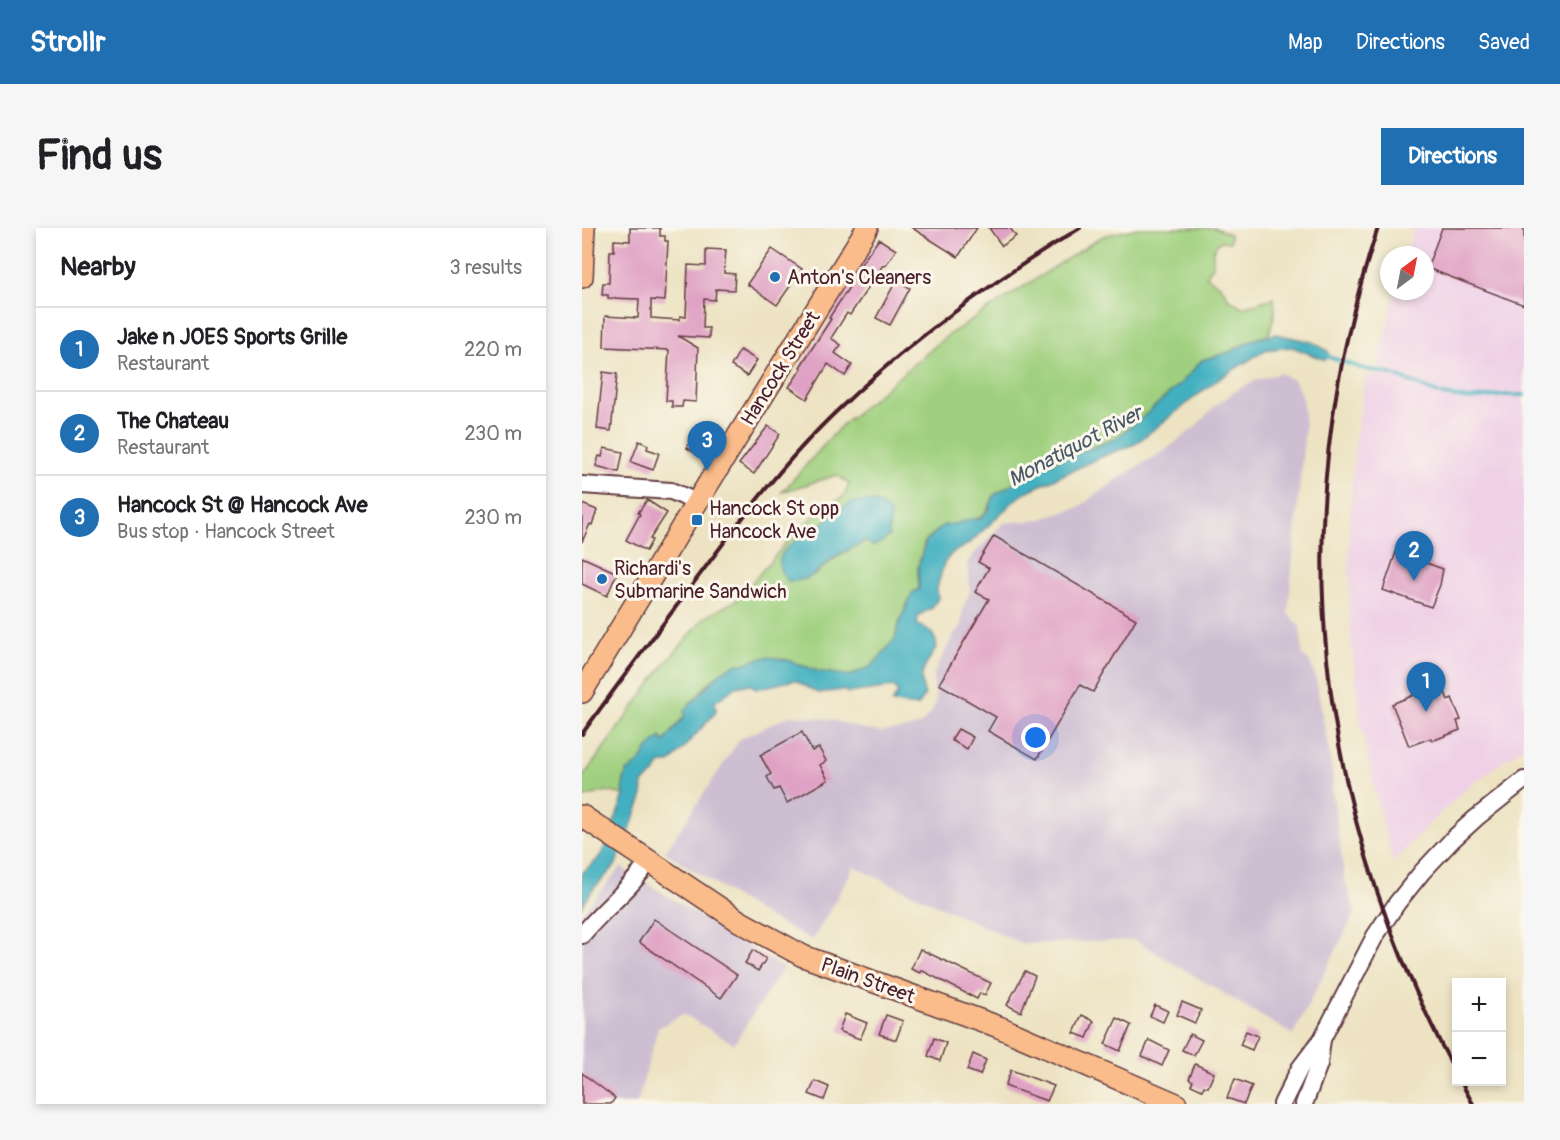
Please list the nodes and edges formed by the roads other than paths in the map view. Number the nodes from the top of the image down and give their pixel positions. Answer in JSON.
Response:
{"nodes":[{"id":1,"x":584,"y":228,"type":"edge"},
{"id":2,"x":867,"y":228,"type":"edge"},
{"id":3,"x":582,"y":277,"type":"edge"},
{"id":4,"x":582,"y":485,"type":"edge"},
{"id":5,"x":697,"y":502,"type":"junction"},
{"id":6,"x":582,"y":692,"type":"edge"},
{"id":7,"x":1524,"y":780,"type":"edge"},
{"id":8,"x":590,"y":822,"type":"edge"},
{"id":9,"x":649,"y":861,"type":"junction"},
{"id":10,"x":582,"y":935,"type":"edge"},
{"id":11,"x":1322,"y":1040,"type":"junction"},
{"id":12,"x":1176,"y":1104,"type":"edge"},
{"id":13,"x":1282,"y":1104,"type":"edge"},
{"id":14,"x":1304,"y":1104,"type":"edge"}],
"edges":[{"from":1,"to":3,"type":"main road"},
{"from":2,"to":5,"type":"main road","name":"Hancock Street"},
{"from":4,"to":5,"type":"street"},
{"from":5,"to":6,"type":"main road","name":"Hancock Street"},
{"from":7,"to":11,"type":"street"},
{"from":8,"to":9,"type":"main road","name":"Plain Street"},
{"from":9,"to":10,"type":"street"},
{"from":9,"to":12,"type":"main road","name":"Plain Street"},
{"from":11,"to":13,"type":"street"},
{"from":11,"to":14,"type":"street"}]}
